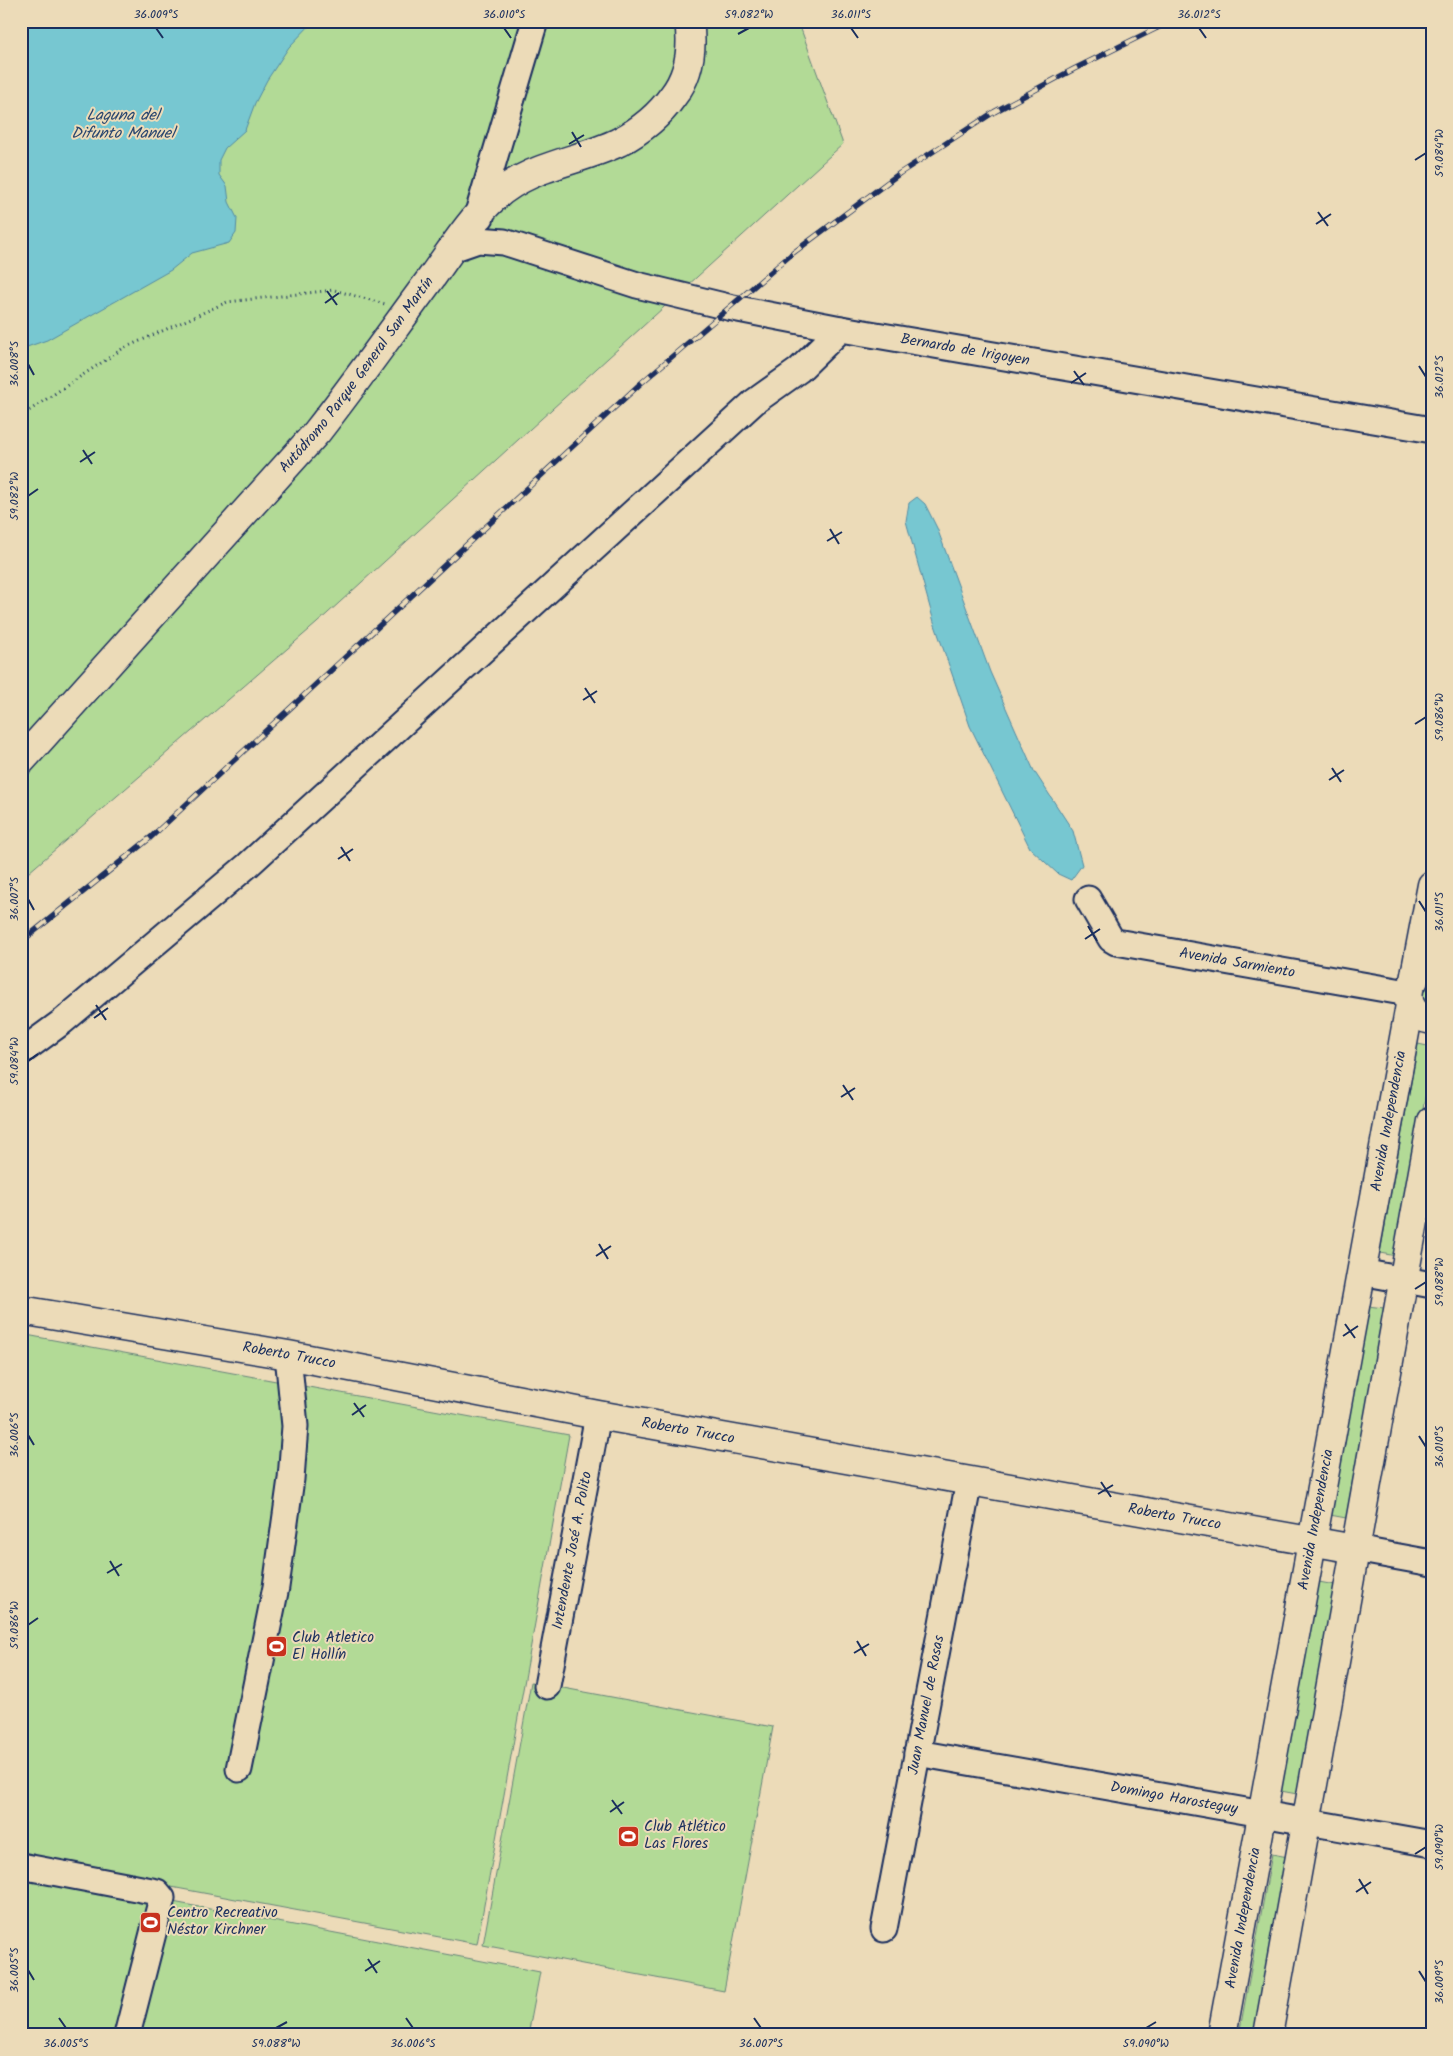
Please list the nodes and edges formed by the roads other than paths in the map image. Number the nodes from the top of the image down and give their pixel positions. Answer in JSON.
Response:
{"nodes":[{"id":1,"x":534,"y":21,"type":"edge"},
{"id":2,"x":689,"y":21,"type":"edge"},
{"id":3,"x":478,"y":213,"type":"junction"},
{"id":4,"x":504,"y":242,"type":"junction"},
{"id":5,"x":452,"y":248,"type":"junction"},
{"id":6,"x":842,"y":329,"type":"junction"},
{"id":7,"x":1432,"y":430,"type":"edge"},
{"id":8,"x":21,"y":761,"type":"edge"},
{"id":9,"x":1432,"y":885,"type":"edge"},
{"id":10,"x":1088,"y":899,"type":"dead end"},
{"id":11,"x":1416,"y":987,"type":"edge"},
{"id":12,"x":1432,"y":1020,"type":"edge"},
{"id":13,"x":21,"y":1052,"type":"edge"},
{"id":14,"x":1432,"y":1121,"type":"edge"},
{"id":15,"x":1361,"y":1272,"type":"junction"},
{"id":16,"x":1403,"y":1280,"type":"junction"},
{"id":17,"x":1432,"y":1285,"type":"edge"},
{"id":18,"x":21,"y":1310,"type":"edge"},
{"id":19,"x":288,"y":1355,"type":"junction"},
{"id":20,"x":598,"y":1415,"type":"junction"},
{"id":21,"x":969,"y":1481,"type":"junction"},
{"id":22,"x":1312,"y":1542,"type":"junction"},
{"id":23,"x":1355,"y":1549,"type":"junction"},
{"id":24,"x":1432,"y":1563,"type":"edge"},
{"id":25,"x":547,"y":1686,"type":"dead end"},
{"id":26,"x":917,"y":1753,"type":"junction"},
{"id":27,"x":239,"y":1769,"type":"dead end"},
{"id":28,"x":1262,"y":1814,"type":"junction"},
{"id":29,"x":1306,"y":1822,"type":"junction"},
{"id":30,"x":1432,"y":1844,"type":"edge"},
{"id":31,"x":21,"y":1866,"type":"edge"},
{"id":32,"x":884,"y":1929,"type":"dead end"},
{"id":33,"x":128,"y":2035,"type":"edge"},
{"id":34,"x":1222,"y":2035,"type":"edge"},
{"id":35,"x":1268,"y":2035,"type":"edge"}],
"edges":[{"from":1,"to":3,"type":"street"},
{"from":2,"to":3,"type":"main road","name":"Autódromo Parque General San Martín"},
{"from":3,"to":4,"type":"street","name":"Bernardo de Irigoyen"},
{"from":3,"to":5,"type":"main road","name":"Autódromo Parque General San Martín"},
{"from":4,"to":5,"type":"street","name":"Bernardo de Irigoyen"},
{"from":4,"to":6,"type":"street","name":"Bernardo de Irigoyen"},
{"from":5,"to":8,"type":"main road","name":"Autódromo Parque General San Martín"},
{"from":6,"to":7,"type":"street","name":"Bernardo de Irigoyen"},
{"from":6,"to":13,"type":"street"},
{"from":9,"to":11,"type":"main road","name":"Avenida Independencia"},
{"from":10,"to":11,"type":"street","name":"Avenida Sarmiento"},
{"from":11,"to":12,"type":"main road"},
{"from":11,"to":15,"type":"main road","name":"Avenida Independencia"},
{"from":14,"to":16,"type":"main road"},
{"from":15,"to":16,"type":"street"},
{"from":15,"to":22,"type":"main road","name":"Avenida Independencia"},
{"from":16,"to":17,"type":"street"},
{"from":16,"to":23,"type":"main road"},
{"from":18,"to":19,"type":"main road","name":"Roberto Trucco"},
{"from":19,"to":20,"type":"main road","name":"Roberto Trucco"},
{"from":19,"to":27,"type":"street"},
{"from":20,"to":21,"type":"main road","name":"Roberto Trucco"},
{"from":20,"to":25,"type":"street","name":"Intendente José A. Polito"},
{"from":21,"to":22,"type":"main road","name":"Roberto Trucco"},
{"from":21,"to":26,"type":"street","name":"Juan Manuel de Rosas"},
{"from":22,"to":23,"type":"main road","name":"Roberto Trucco"},
{"from":22,"to":28,"type":"main road","name":"Avenida Independencia"},
{"from":23,"to":24,"type":"street"},
{"from":23,"to":29,"type":"main road"},
{"from":26,"to":28,"type":"street","name":"Domingo Harosteguy"},
{"from":26,"to":32,"type":"street","name":"Juan Manuel de Rosas"},
{"from":28,"to":29,"type":"street","name":"Domingo Harosteguy"},
{"from":28,"to":34,"type":"main road","name":"Avenida Independencia"},
{"from":29,"to":30,"type":"street","name":"Domingo Harosteguy"},
{"from":29,"to":35,"type":"main road"},
{"from":31,"to":33,"type":"street"}]}
